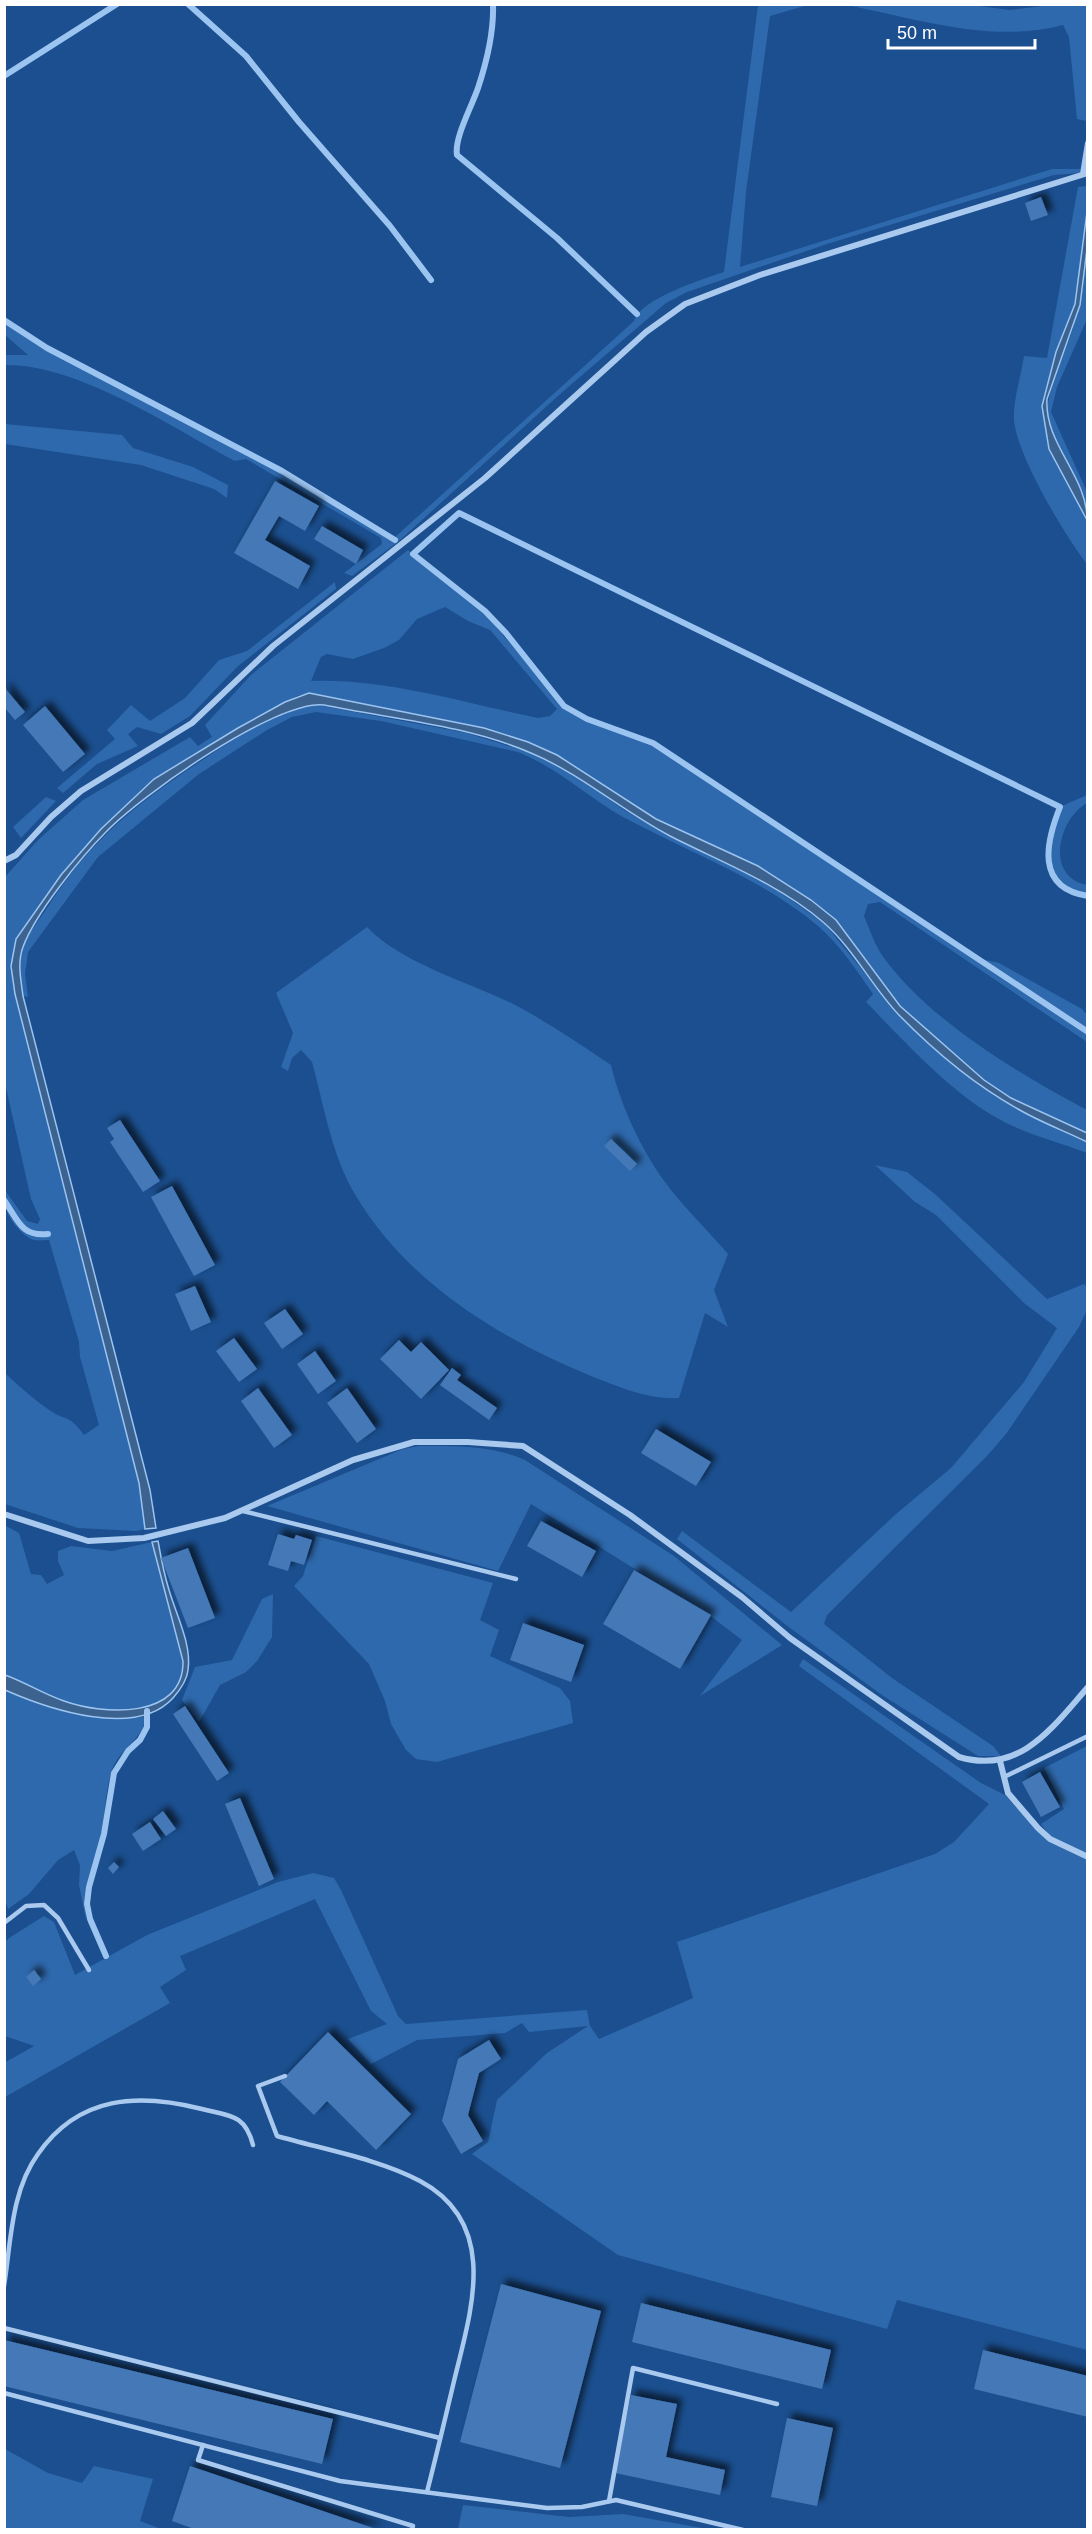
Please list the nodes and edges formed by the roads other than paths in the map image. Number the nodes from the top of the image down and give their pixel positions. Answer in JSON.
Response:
{"nodes":[{"id":1,"x":1088,"y":143,"type":"edge"},
{"id":2,"x":1085,"y":173,"type":"edge"},
{"id":3,"x":4,"y":861,"type":"edge"},
{"id":4,"x":241,"y":1510,"type":"junction"},
{"id":5,"x":4,"y":1514,"type":"edge"},
{"id":6,"x":516,"y":1579,"type":"dead end"},
{"id":7,"x":1088,"y":1687,"type":"edge"},
{"id":8,"x":1088,"y":1736,"type":"edge"},
{"id":9,"x":1000,"y":1761,"type":"junction"},
{"id":10,"x":1004,"y":1777,"type":"junction"},
{"id":11,"x":1088,"y":1857,"type":"edge"},
{"id":12,"x":4,"y":1923,"type":"edge"},
{"id":13,"x":88,"y":1970,"type":"dead end"},
{"id":14,"x":285,"y":2076,"type":"dead end"},
{"id":15,"x":253,"y":2145,"type":"dead end"},
{"id":16,"x":4,"y":2286,"type":"edge"},
{"id":17,"x":4,"y":2328,"type":"edge"},
{"id":18,"x":4,"y":2393,"type":"edge"},
{"id":19,"x":777,"y":2404,"type":"dead end"},
{"id":20,"x":440,"y":2438,"type":"junction"},
{"id":21,"x":203,"y":2445,"type":"junction"},
{"id":22,"x":427,"y":2492,"type":"junction"},
{"id":23,"x":609,"y":2501,"type":"junction"},
{"id":24,"x":412,"y":2529,"type":"edge"},
{"id":25,"x":743,"y":2529,"type":"edge"}],
"edges":[{"from":1,"to":2,"type":"street"},
{"from":2,"to":3,"type":"street"},
{"from":4,"to":5,"type":"street"},
{"from":4,"to":6,"type":"lane"},
{"from":4,"to":9,"type":"street"},
{"from":7,"to":9,"type":"street"},
{"from":8,"to":10,"type":"lane"},
{"from":9,"to":10,"type":"street"},
{"from":10,"to":11,"type":"street"},
{"from":12,"to":13,"type":"lane"},
{"from":14,"to":20,"type":"lane"},
{"from":15,"to":16,"type":"lane"},
{"from":17,"to":20,"type":"lane"},
{"from":18,"to":21,"type":"lane"},
{"from":19,"to":23,"type":"lane"},
{"from":20,"to":22,"type":"lane"},
{"from":21,"to":22,"type":"lane"},
{"from":21,"to":24,"type":"lane"},
{"from":22,"to":23,"type":"lane"},
{"from":23,"to":25,"type":"lane"}]}
